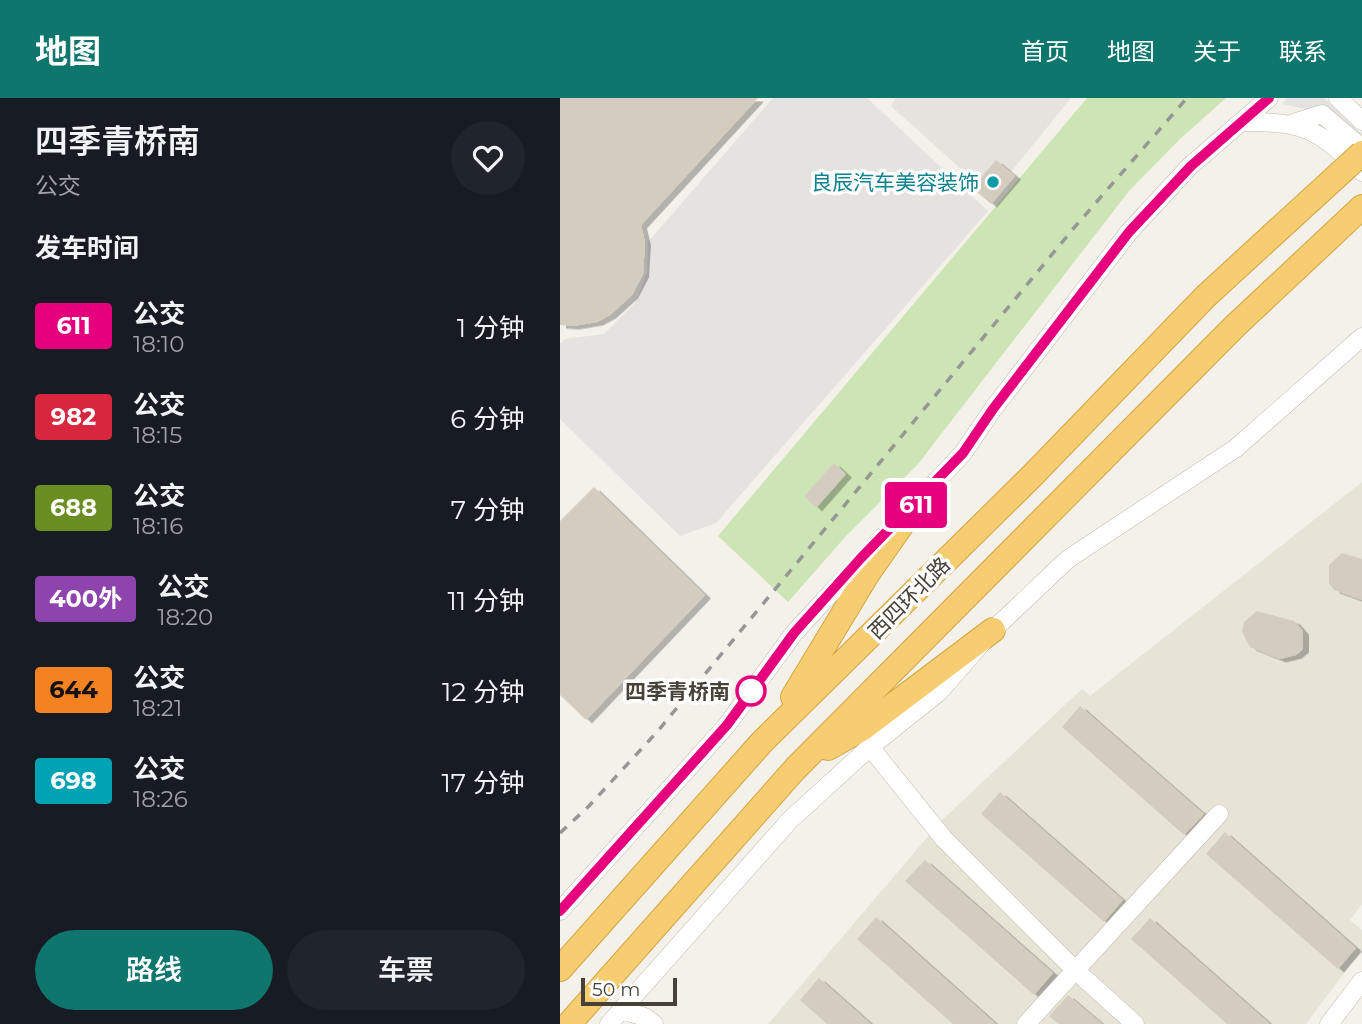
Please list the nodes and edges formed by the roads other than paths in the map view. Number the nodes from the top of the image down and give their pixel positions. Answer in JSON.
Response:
{"nodes":[{"id":1,"x":1269,"y":98,"type":"edge"},
{"id":2,"x":1338,"y":98,"type":"edge"},
{"id":3,"x":1362,"y":121,"type":"edge"},
{"id":4,"x":1245,"y":122,"type":"junction"},
{"id":5,"x":1293,"y":123,"type":"junction"},
{"id":6,"x":1362,"y":150,"type":"edge"},
{"id":7,"x":1362,"y":172,"type":"edge"},
{"id":8,"x":1362,"y":207,"type":"edge"},
{"id":9,"x":1362,"y":337,"type":"edge"},
{"id":10,"x":915,"y":506,"type":"junction"},
{"id":11,"x":993,"y":630,"type":"junction"},
{"id":12,"x":762,"y":742,"type":"junction"},
{"id":13,"x":870,"y":747,"type":"junction"},
{"id":14,"x":795,"y":769,"type":"junction"},
{"id":15,"x":1219,"y":814,"type":"dead end"},
{"id":16,"x":560,"y":911,"type":"edge"},
{"id":17,"x":560,"y":969,"type":"edge"},
{"id":18,"x":1074,"y":969,"type":"junction"},
{"id":19,"x":1362,"y":981,"type":"edge"},
{"id":20,"x":622,"y":1010,"type":"junction"},
{"id":21,"x":569,"y":1024,"type":"edge"},
{"id":22,"x":609,"y":1024,"type":"edge"},
{"id":23,"x":634,"y":1024,"type":"edge"},
{"id":24,"x":654,"y":1024,"type":"edge"},
{"id":25,"x":1026,"y":1024,"type":"edge"},
{"id":26,"x":1135,"y":1024,"type":"edge"},
{"id":27,"x":1329,"y":1024,"type":"edge"}],
"edges":[{"from":1,"to":4,"type":"street"},
{"from":2,"to":3,"type":"street"},
{"from":4,"to":5,"type":"street"},
{"from":4,"to":10,"type":"street"},
{"from":5,"to":6,"type":"street"},
{"from":5,"to":7,"type":"street"},
{"from":6,"to":12,"type":"highway","name":"西四环北路","bridge":true},
{"from":8,"to":14,"type":"highway","name":"西四环北路"},
{"from":9,"to":11,"type":"street"},
{"from":10,"to":12,"type":"highway"},
{"from":10,"to":16,"type":"street"},
{"from":11,"to":13,"type":"street"},
{"from":11,"to":14,"type":"highway"},
{"from":12,"to":17,"type":"highway","name":"西四环北路"},
{"from":13,"to":18,"type":"street"},
{"from":13,"to":20,"type":"street"},
{"from":14,"to":21,"type":"highway","name":"西四环北路"},
{"from":15,"to":18,"type":"street"},
{"from":18,"to":25,"type":"street"},
{"from":18,"to":26,"type":"street"},
{"from":19,"to":27,"type":"street"},
{"from":20,"to":22,"type":"street"},
{"from":20,"to":23,"type":"street"},
{"from":20,"to":24,"type":"street"}]}
